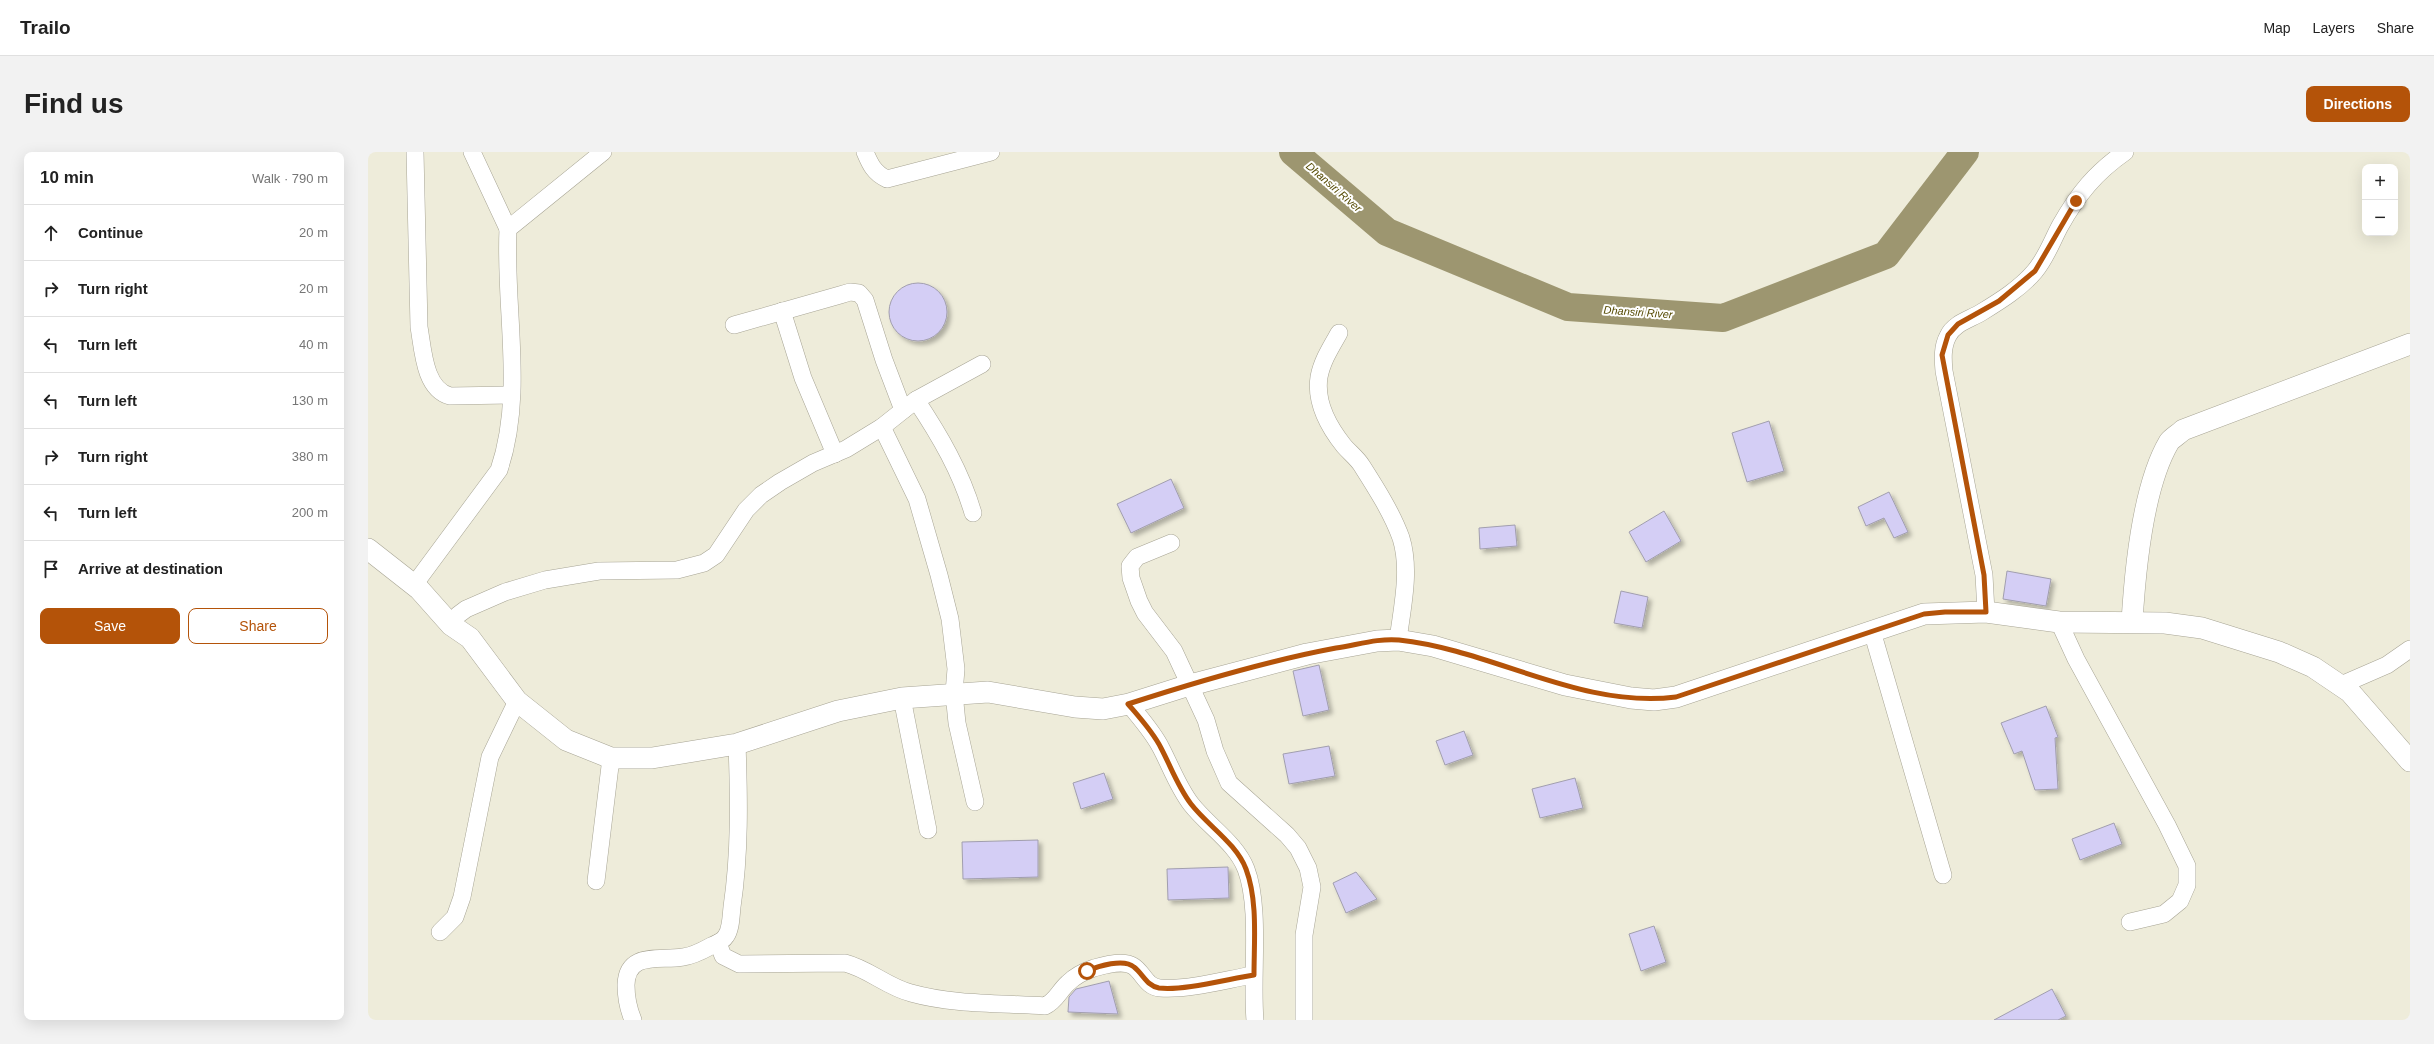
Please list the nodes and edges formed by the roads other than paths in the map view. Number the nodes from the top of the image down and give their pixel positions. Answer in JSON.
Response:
{"nodes":[{"id":1,"x":415,"y":152,"type":"edge"},
{"id":2,"x":472,"y":152,"type":"edge"},
{"id":3,"x":603,"y":152,"type":"edge"},
{"id":4,"x":865,"y":152,"type":"edge"},
{"id":5,"x":990,"y":152,"type":"edge"},
{"id":6,"x":2125,"y":152,"type":"edge"},
{"id":7,"x":508,"y":229,"type":"junction"},
{"id":8,"x":782,"y":311,"type":"junction"},
{"id":9,"x":734,"y":325,"type":"dead end"},
{"id":10,"x":1339,"y":332,"type":"dead end"},
{"id":11,"x":2410,"y":344,"type":"edge"},
{"id":12,"x":982,"y":364,"type":"dead end"},
{"id":13,"x":511,"y":395,"type":"junction"},
{"id":14,"x":910,"y":405,"type":"junction"},
{"id":15,"x":882,"y":427,"type":"junction"},
{"id":16,"x":835,"y":454,"type":"junction"},
{"id":17,"x":973,"y":513,"type":"dead end"},
{"id":18,"x":1171,"y":542,"type":"dead end"},
{"id":19,"x":368,"y":549,"type":"edge"},
{"id":20,"x":414,"y":585,"type":"junction"},
{"id":21,"x":1986,"y":612,"type":"junction"},
{"id":22,"x":2059,"y":622,"type":"junction"},
{"id":23,"x":2132,"y":622,"type":"junction"},
{"id":24,"x":451,"y":626,"type":"junction"},
{"id":25,"x":1872,"y":631,"type":"junction"},
{"id":26,"x":1398,"y":640,"type":"junction"},
{"id":27,"x":2410,"y":649,"type":"edge"},
{"id":28,"x":2341,"y":685,"type":"junction"},
{"id":29,"x":1186,"y":686,"type":"junction"},
{"id":30,"x":954,"y":693,"type":"junction"},
{"id":31,"x":902,"y":698,"type":"junction"},
{"id":32,"x":517,"y":701,"type":"junction"},
{"id":33,"x":1135,"y":702,"type":"junction"},
{"id":34,"x":737,"y":744,"type":"junction"},
{"id":35,"x":611,"y":758,"type":"junction"},
{"id":36,"x":2410,"y":761,"type":"edge"},
{"id":37,"x":975,"y":802,"type":"dead end"},
{"id":38,"x":928,"y":830,"type":"dead end"},
{"id":39,"x":1943,"y":875,"type":"dead end"},
{"id":40,"x":596,"y":881,"type":"dead end"},
{"id":41,"x":2130,"y":922,"type":"dead end"},
{"id":42,"x":440,"y":932,"type":"dead end"},
{"id":43,"x":718,"y":943,"type":"junction"},
{"id":44,"x":1254,"y":975,"type":"junction"},
{"id":45,"x":633,"y":1020,"type":"edge"},
{"id":46,"x":1255,"y":1020,"type":"edge"},
{"id":47,"x":1304,"y":1020,"type":"edge"}],
"edges":[{"from":1,"to":13,"type":"street"},
{"from":2,"to":7,"type":"street"},
{"from":3,"to":7,"type":"street"},
{"from":4,"to":5,"type":"street"},
{"from":6,"to":21,"type":"street"},
{"from":7,"to":13,"type":"street"},
{"from":8,"to":9,"type":"street"},
{"from":8,"to":14,"type":"street"},
{"from":8,"to":16,"type":"street"},
{"from":10,"to":26,"type":"street"},
{"from":11,"to":23,"type":"street"},
{"from":12,"to":14,"type":"street"},
{"from":13,"to":20,"type":"street"},
{"from":14,"to":15,"type":"street"},
{"from":14,"to":17,"type":"street"},
{"from":15,"to":16,"type":"street"},
{"from":15,"to":30,"type":"street"},
{"from":16,"to":24,"type":"street"},
{"from":18,"to":29,"type":"street"},
{"from":19,"to":20,"type":"street"},
{"from":20,"to":24,"type":"street"},
{"from":21,"to":22,"type":"street"},
{"from":21,"to":25,"type":"street"},
{"from":22,"to":23,"type":"street"},
{"from":22,"to":41,"type":"street"},
{"from":23,"to":28,"type":"street"},
{"from":24,"to":32,"type":"street"},
{"from":25,"to":26,"type":"street"},
{"from":25,"to":39,"type":"street"},
{"from":26,"to":29,"type":"street"},
{"from":27,"to":28,"type":"street"},
{"from":28,"to":36,"type":"street"},
{"from":29,"to":33,"type":"street"},
{"from":29,"to":47,"type":"street"},
{"from":30,"to":31,"type":"street"},
{"from":30,"to":33,"type":"street"},
{"from":30,"to":37,"type":"street"},
{"from":31,"to":34,"type":"street"},
{"from":31,"to":38,"type":"street"},
{"from":32,"to":35,"type":"street"},
{"from":32,"to":42,"type":"street"},
{"from":33,"to":44,"type":"street"},
{"from":34,"to":35,"type":"street"},
{"from":34,"to":43,"type":"street"},
{"from":35,"to":40,"type":"street"},
{"from":43,"to":44,"type":"street"},
{"from":43,"to":45,"type":"street"},
{"from":44,"to":46,"type":"street"}]}
